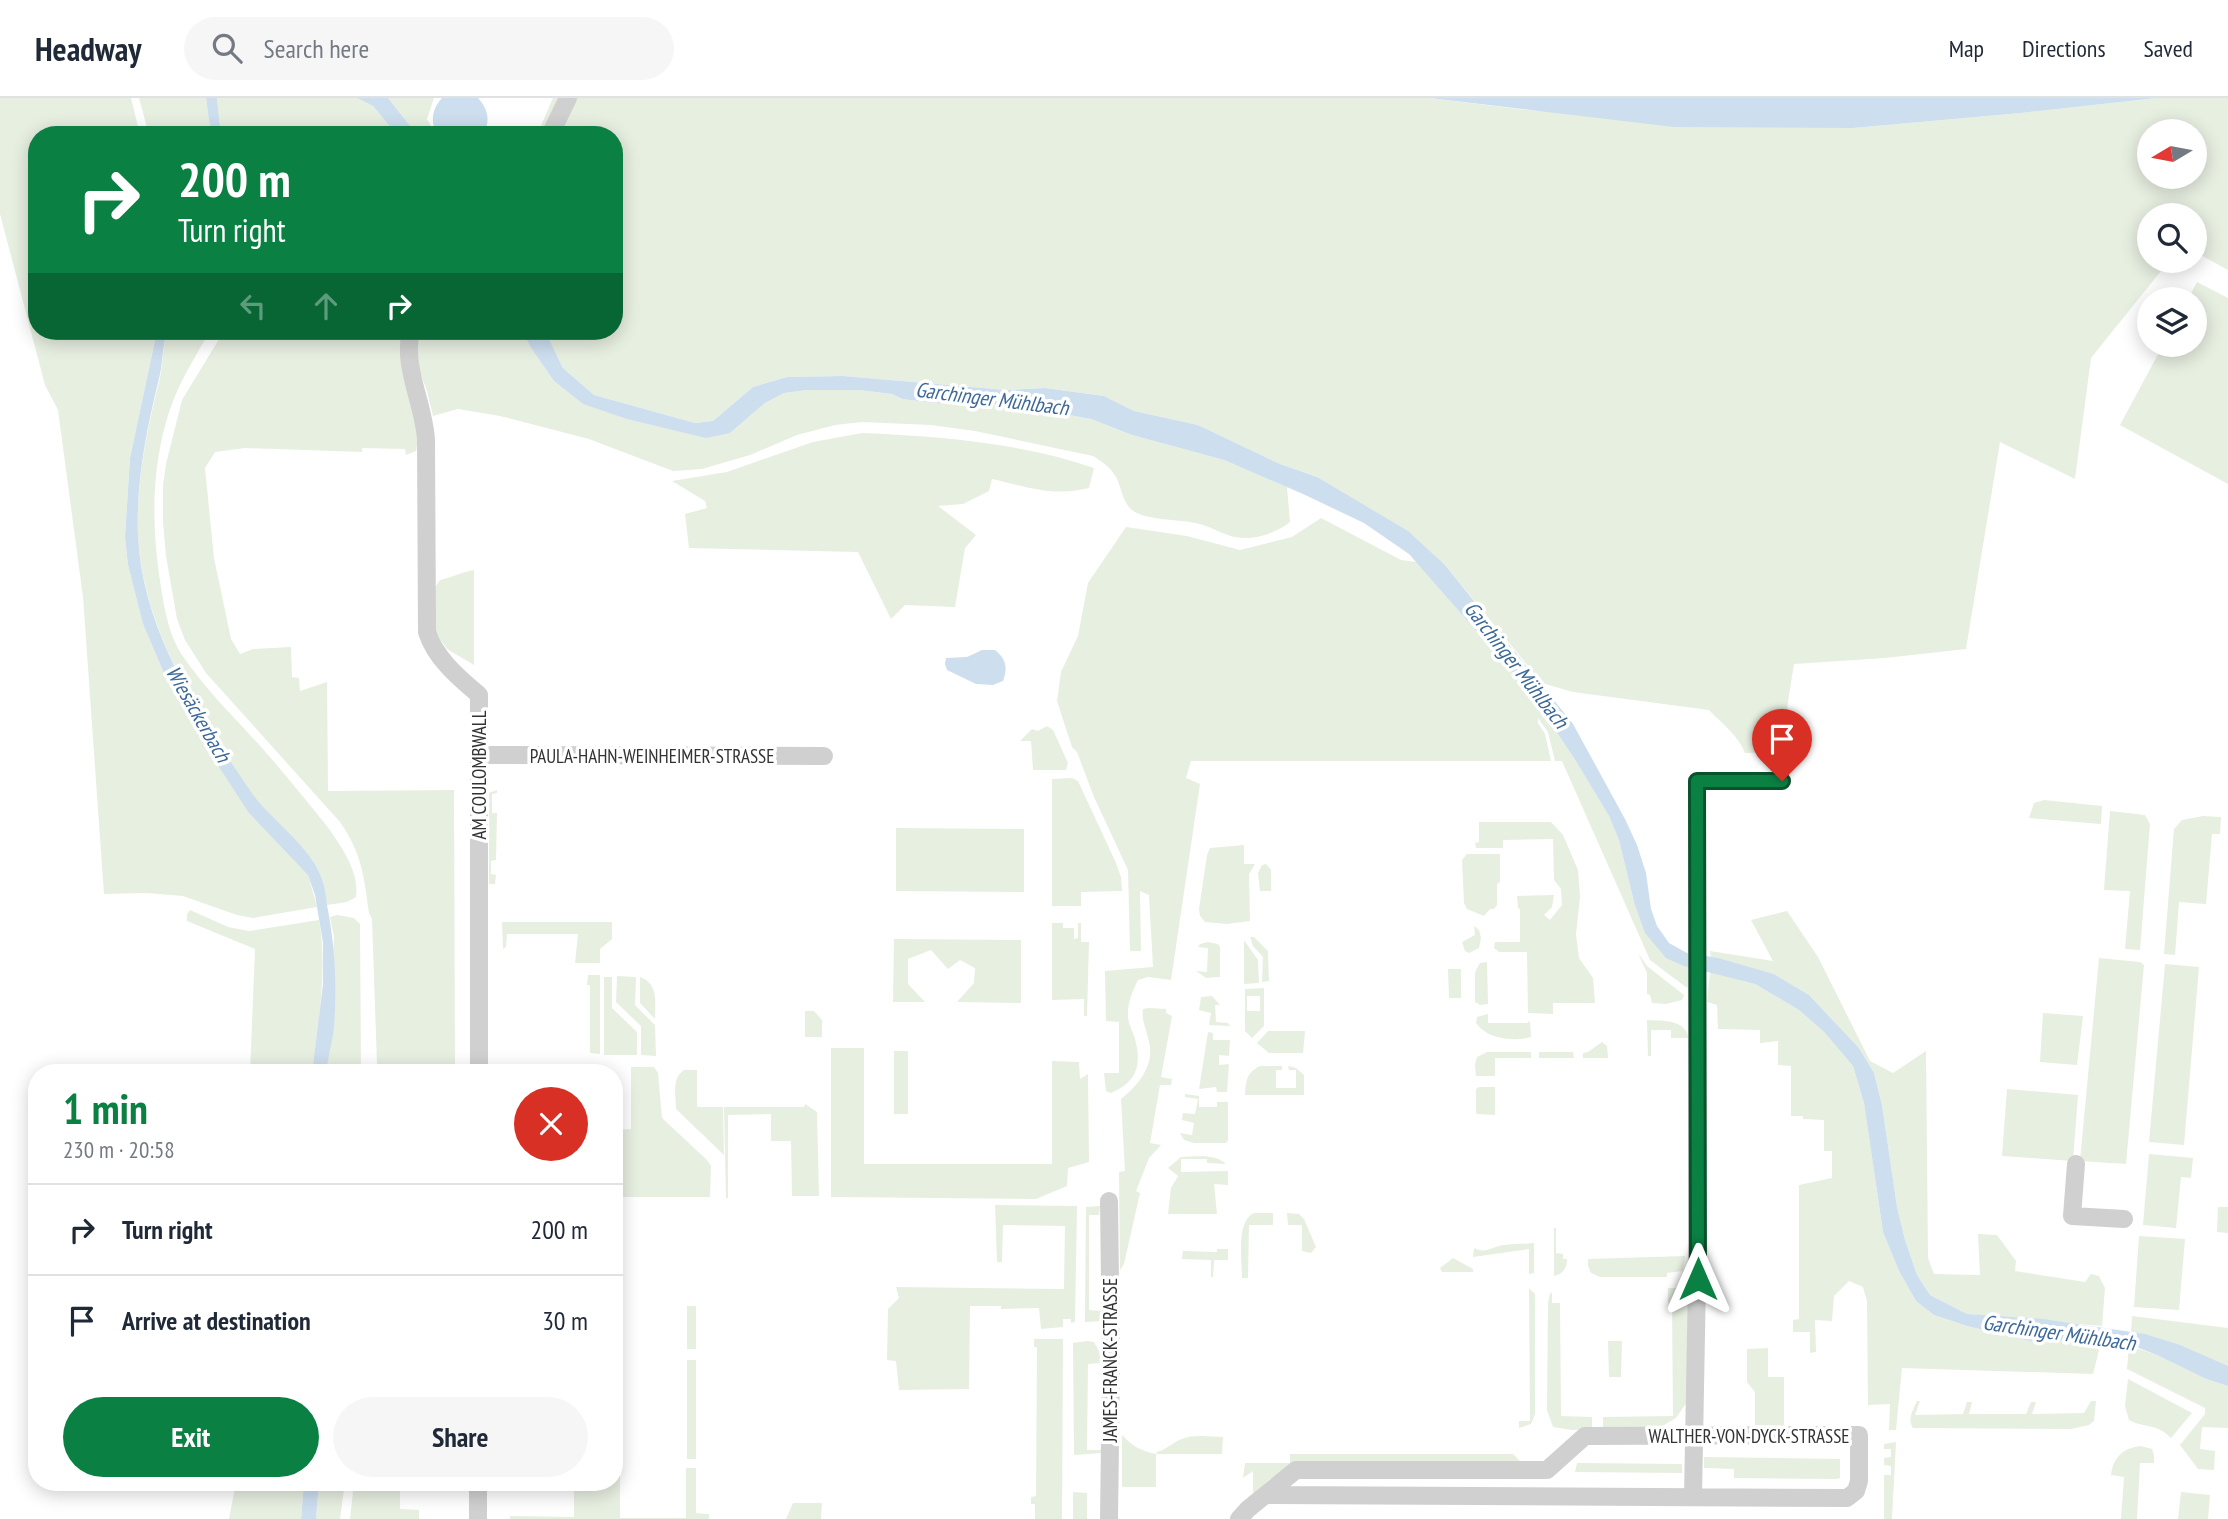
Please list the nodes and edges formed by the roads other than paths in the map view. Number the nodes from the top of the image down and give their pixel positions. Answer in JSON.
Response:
{"nodes":[{"id":1,"x":568,"y":98,"type":"edge"},
{"id":2,"x":554,"y":126,"type":"edge"},
{"id":3,"x":410,"y":340,"type":"edge"},
{"id":4,"x":480,"y":755,"type":"junction"},
{"id":5,"x":824,"y":756,"type":"dead end"},
{"id":6,"x":1782,"y":781,"type":"dead end"},
{"id":7,"x":478,"y":1064,"type":"edge"},
{"id":8,"x":2076,"y":1164,"type":"dead end"},
{"id":9,"x":1109,"y":1201,"type":"dead end"},
{"id":10,"x":2124,"y":1219,"type":"dead end"},
{"id":11,"x":1695,"y":1436,"type":"junction"},
{"id":12,"x":478,"y":1491,"type":"edge"},
{"id":13,"x":1267,"y":1495,"type":"junction"},
{"id":14,"x":1693,"y":1497,"type":"junction"},
{"id":15,"x":478,"y":1519,"type":"edge"},
{"id":16,"x":1110,"y":1519,"type":"edge"},
{"id":17,"x":1239,"y":1519,"type":"edge"}],
"edges":[{"from":1,"to":2,"type":"street"},
{"from":3,"to":4,"type":"street","name":"AM COULOMBWALL"},
{"from":4,"to":5,"type":"street","name":"PAULA-HAHN-WEINHEIMER-STRASSE"},
{"from":4,"to":7,"type":"street","name":"AM COULOMBWALL"},
{"from":6,"to":11,"type":"street"},
{"from":8,"to":10,"type":"street"},
{"from":9,"to":16,"type":"street","name":"JAMES-FRANCK-STRASSE"},
{"from":11,"to":13,"type":"street","name":"WALTHER-VON-DYCK-STRASSE"},
{"from":11,"to":14,"type":"street"},
{"from":11,"to":14,"type":"street","name":"WALTHER-VON-DYCK-STRASSE"},
{"from":12,"to":15,"type":"street"},
{"from":13,"to":14,"type":"street","name":"WALTHER-VON-DYCK-STRASSE"},
{"from":13,"to":17,"type":"street","name":"WALTHER-VON-DYCK-STRASSE"}]}
